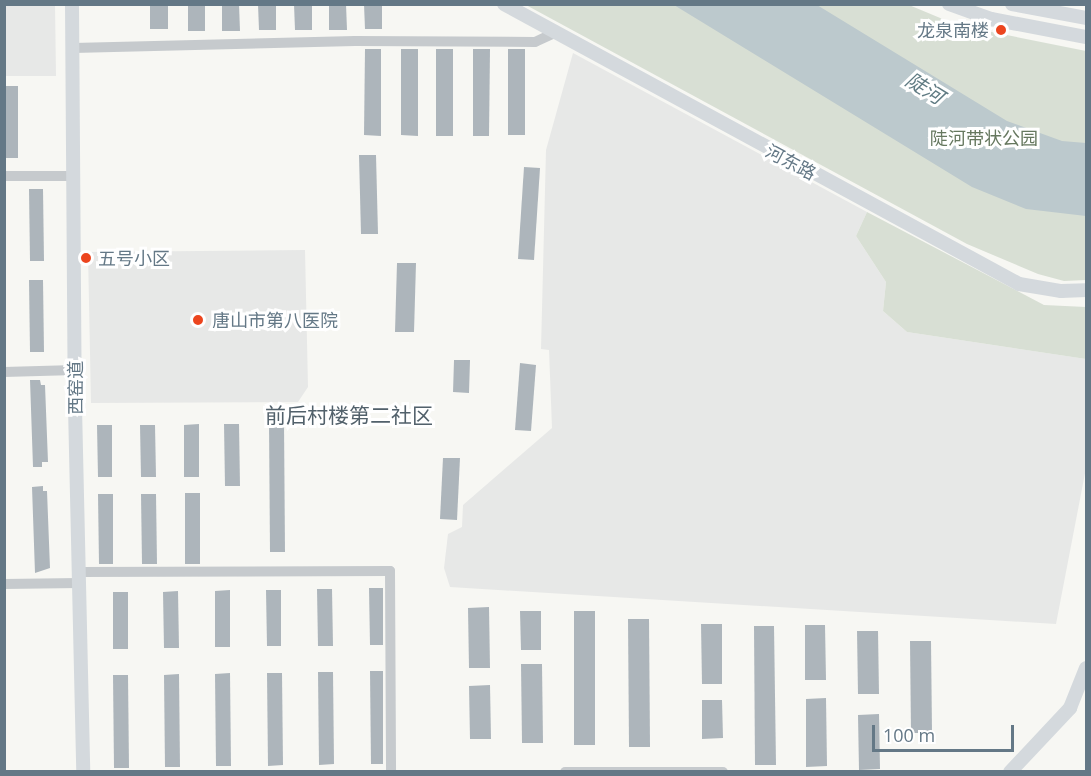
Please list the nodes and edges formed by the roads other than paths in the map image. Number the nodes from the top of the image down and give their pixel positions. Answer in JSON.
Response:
{"nodes":[{"id":1,"x":72,"y":4,"type":"edge"},
{"id":2,"x":504,"y":4,"type":"edge"},
{"id":3,"x":950,"y":4,"type":"edge"},
{"id":4,"x":1012,"y":4,"type":"edge"},
{"id":5,"x":1086,"y":18,"type":"edge"},
{"id":6,"x":554,"y":33,"type":"junction"},
{"id":7,"x":1086,"y":37,"type":"edge"},
{"id":8,"x":73,"y":48,"type":"junction"},
{"id":9,"x":4,"y":176,"type":"edge"},
{"id":10,"x":74,"y":176,"type":"junction"},
{"id":11,"x":1086,"y":290,"type":"edge"},
{"id":12,"x":75,"y":370,"type":"junction"},
{"id":13,"x":4,"y":372,"type":"edge"},
{"id":14,"x":79,"y":578,"type":"junction"},
{"id":15,"x":4,"y":584,"type":"edge"},
{"id":16,"x":1085,"y":677,"type":"edge"},
{"id":17,"x":83,"y":771,"type":"edge"},
{"id":18,"x":391,"y":771,"type":"edge"},
{"id":19,"x":565,"y":771,"type":"edge"},
{"id":20,"x":723,"y":771,"type":"edge"},
{"id":21,"x":1010,"y":771,"type":"edge"}],
"edges":[{"from":1,"to":8,"type":"street","name":"西窑道"},
{"from":2,"to":6,"type":"street","name":"河东路"},
{"from":3,"to":7,"type":"street"},
{"from":4,"to":5,"type":"street"},
{"from":6,"to":8,"type":"street"},
{"from":6,"to":11,"type":"street","name":"河东路"},
{"from":8,"to":10,"type":"street","name":"西窑道"},
{"from":9,"to":10,"type":"street"},
{"from":10,"to":12,"type":"street","name":"西窑道"},
{"from":12,"to":13,"type":"street"},
{"from":12,"to":14,"type":"street","name":"西窑道"},
{"from":14,"to":15,"type":"street"},
{"from":14,"to":17,"type":"street","name":"西窑道"},
{"from":14,"to":18,"type":"street"},
{"from":16,"to":21,"type":"street"},
{"from":19,"to":20,"type":"street"}]}
